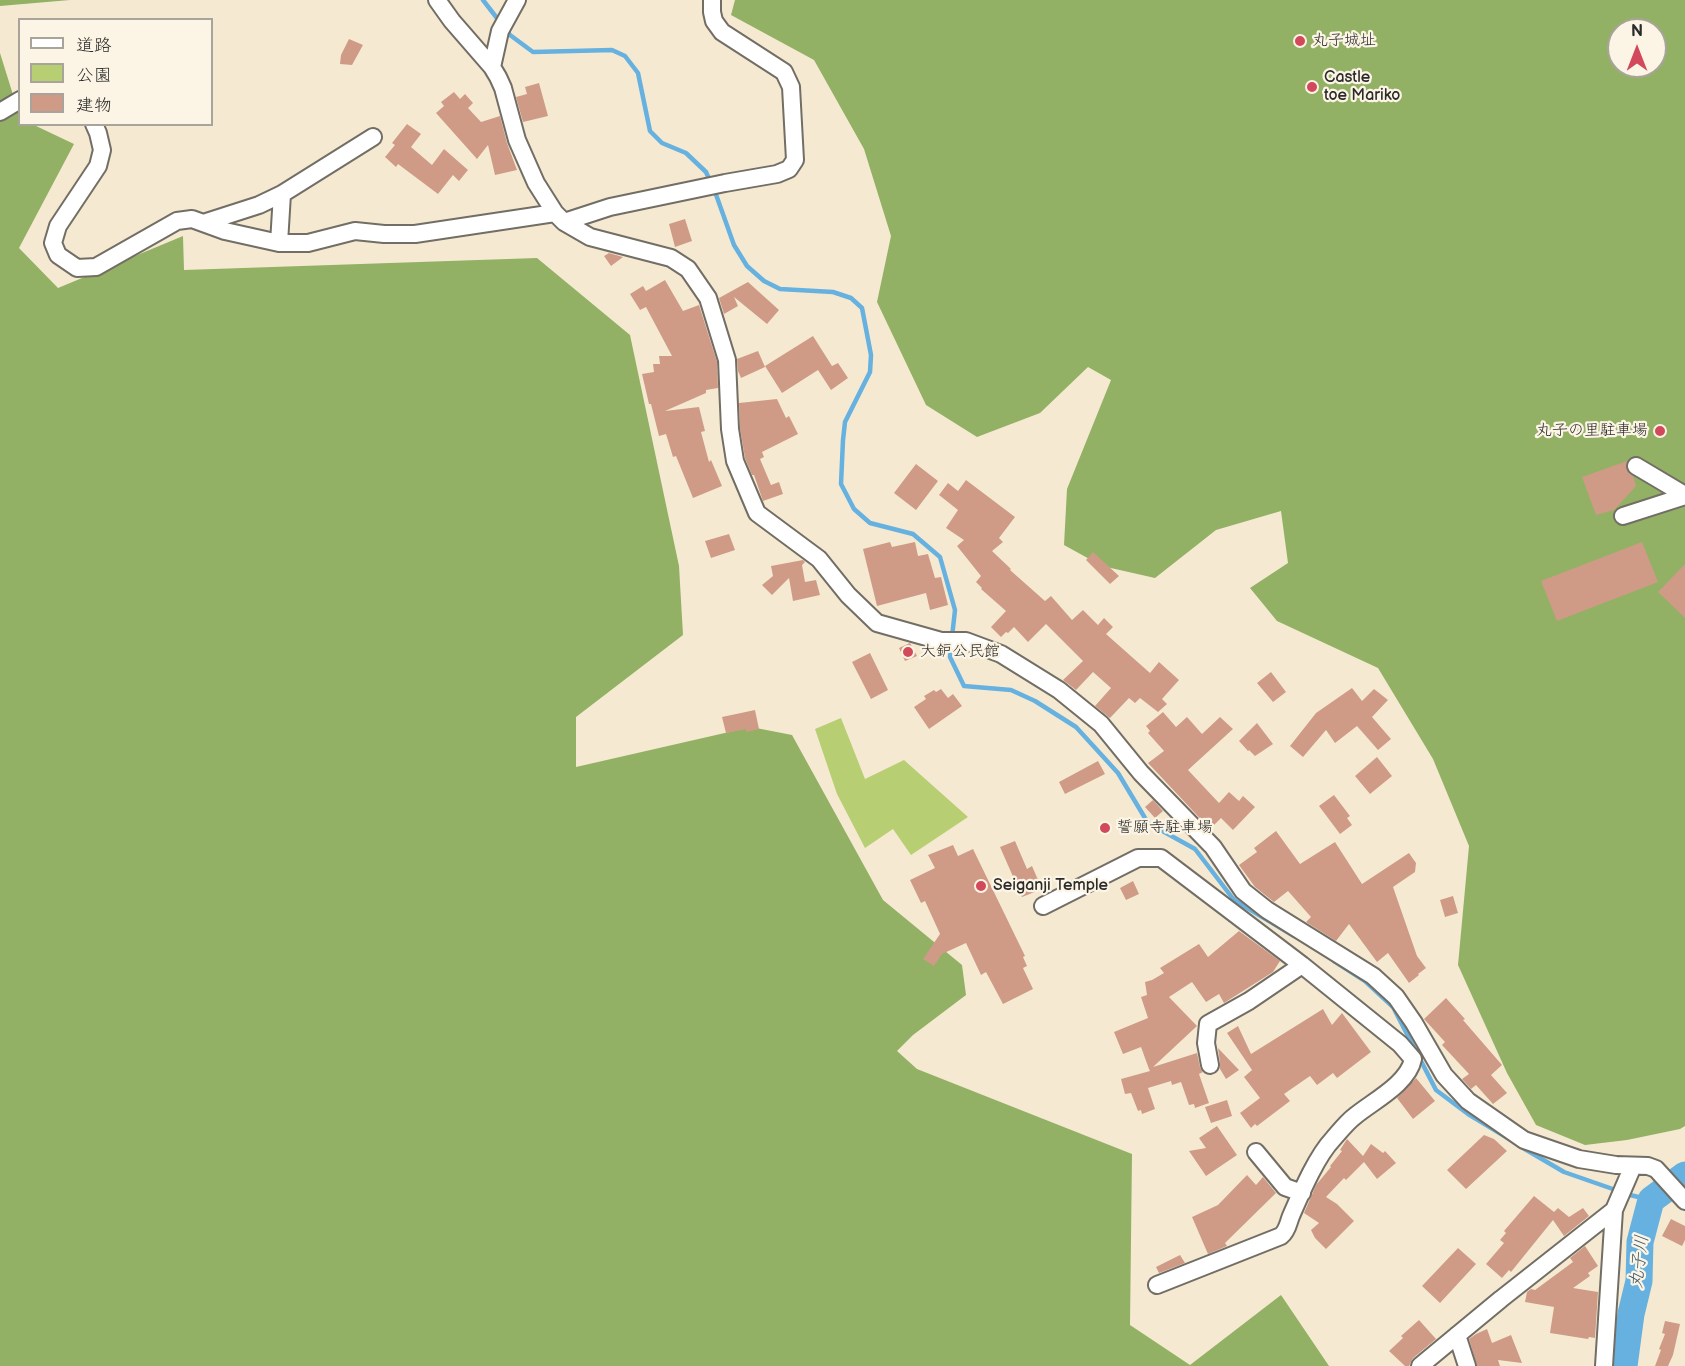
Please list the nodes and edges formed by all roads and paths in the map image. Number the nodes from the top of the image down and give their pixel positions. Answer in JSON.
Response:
{"nodes":[{"id":1,"x":437,"y":0,"type":"edge"},
{"id":2,"x":517,"y":0,"type":"edge"},
{"id":3,"x":712,"y":0,"type":"edge"},
{"id":4,"x":492,"y":67,"type":"junction"},
{"id":5,"x":18,"y":101,"type":"edge"},
{"id":6,"x":0,"y":112,"type":"edge"},
{"id":7,"x":95,"y":126,"type":"edge"},
{"id":8,"x":372,"y":137,"type":"dead end"},
{"id":9,"x":282,"y":194,"type":"junction"},
{"id":10,"x":560,"y":218,"type":"junction"},
{"id":11,"x":203,"y":223,"type":"junction"},
{"id":12,"x":279,"y":243,"type":"junction"},
{"id":13,"x":1636,"y":466,"type":"dead end"},
{"id":14,"x":1685,"y":495,"type":"edge"},
{"id":15,"x":1623,"y":516,"type":"dead end"},
{"id":16,"x":1043,"y":906,"type":"dead end"},
{"id":17,"x":1308,"y":936,"type":"junction"},
{"id":18,"x":1300,"y":963,"type":"junction"},
{"id":19,"x":1434,"y":1058,"type":"junction"},
{"id":20,"x":1413,"y":1059,"type":"junction"},
{"id":21,"x":1210,"y":1065,"type":"dead end"},
{"id":22,"x":1256,"y":1152,"type":"dead end"},
{"id":23,"x":1633,"y":1166,"type":"junction"},
{"id":24,"x":1302,"y":1193,"type":"junction"},
{"id":25,"x":1683,"y":1198,"type":"edge"},
{"id":26,"x":1614,"y":1210,"type":"junction"},
{"id":27,"x":1157,"y":1285,"type":"dead end"},
{"id":28,"x":1456,"y":1335,"type":"junction"},
{"id":29,"x":1420,"y":1366,"type":"edge"},
{"id":30,"x":1467,"y":1366,"type":"edge"},
{"id":31,"x":1604,"y":1366,"type":"edge"}],
"edges":[{"from":1,"to":4,"type":"street"},
{"from":2,"to":4,"type":"street"},
{"from":3,"to":10,"type":"street"},
{"from":4,"to":10,"type":"street"},
{"from":5,"to":6,"type":"street"},
{"from":7,"to":11,"type":"street"},
{"from":8,"to":9,"type":"street"},
{"from":9,"to":11,"type":"street"},
{"from":9,"to":12,"type":"street"},
{"from":10,"to":12,"type":"street"},
{"from":10,"to":17,"type":"street"},
{"from":11,"to":12,"type":"street"},
{"from":13,"to":14,"type":"street"},
{"from":14,"to":15,"type":"street"},
{"from":16,"to":18,"type":"street"},
{"from":17,"to":18,"type":"street"},
{"from":17,"to":19,"type":"street"},
{"from":18,"to":20,"type":"street"},
{"from":18,"to":21,"type":"street"},
{"from":19,"to":20,"type":"street"},
{"from":19,"to":23,"type":"street"},
{"from":20,"to":24,"type":"street"},
{"from":22,"to":24,"type":"street"},
{"from":23,"to":25,"type":"street"},
{"from":23,"to":26,"type":"street"},
{"from":24,"to":27,"type":"street"},
{"from":26,"to":28,"type":"street"},
{"from":26,"to":31,"type":"street"},
{"from":28,"to":29,"type":"street"},
{"from":28,"to":30,"type":"street"}]}
